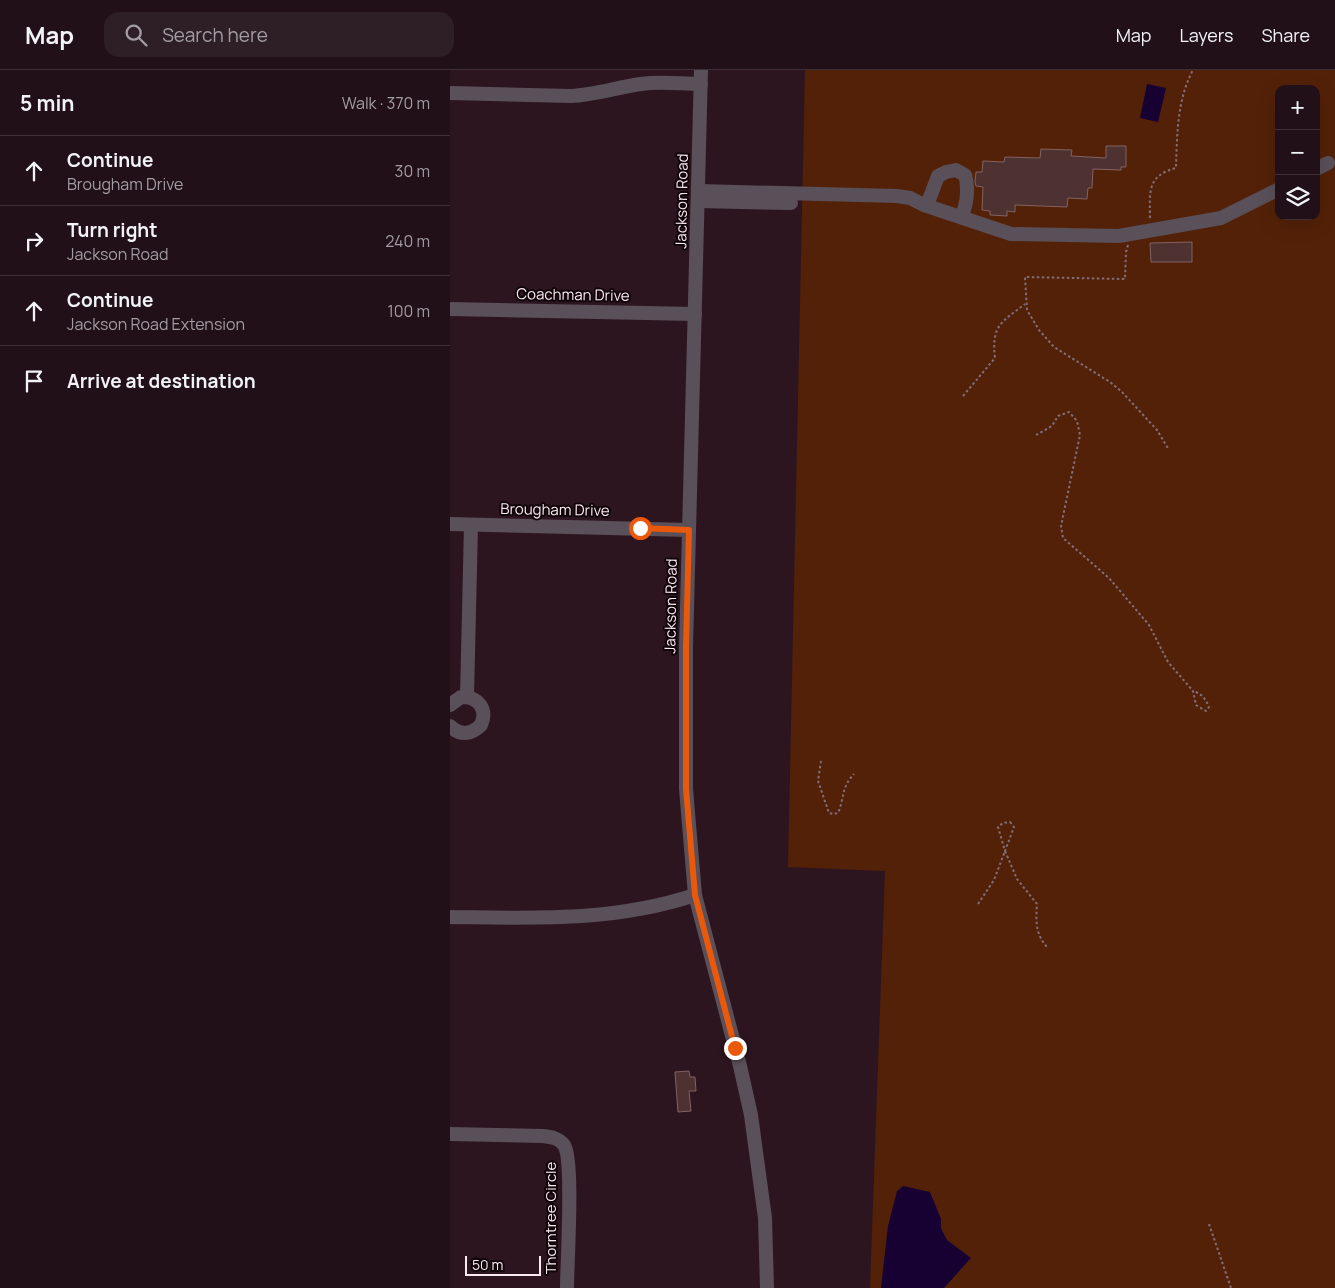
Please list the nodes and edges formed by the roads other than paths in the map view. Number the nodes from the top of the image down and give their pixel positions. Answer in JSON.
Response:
{"nodes":[{"id":1,"x":701,"y":70,"type":"edge"},
{"id":2,"x":701,"y":84,"type":"junction"},
{"id":3,"x":450,"y":93,"type":"edge"},
{"id":4,"x":1275,"y":190,"type":"edge"},
{"id":5,"x":698,"y":196,"type":"junction"},
{"id":6,"x":926,"y":205,"type":"junction"},
{"id":7,"x":961,"y":217,"type":"junction"},
{"id":8,"x":450,"y":309,"type":"edge"},
{"id":9,"x":695,"y":314,"type":"junction"},
{"id":10,"x":450,"y":524,"type":"edge"},
{"id":11,"x":471,"y":525,"type":"junction"},
{"id":12,"x":689,"y":530,"type":"junction"},
{"id":13,"x":467,"y":697,"type":"junction"},
{"id":14,"x":450,"y":705,"type":"edge"},
{"id":15,"x":450,"y":726,"type":"edge"},
{"id":16,"x":695,"y":895,"type":"junction"},
{"id":17,"x":450,"y":917,"type":"edge"},
{"id":18,"x":450,"y":1134,"type":"edge"},
{"id":19,"x":567,"y":1288,"type":"edge"},
{"id":20,"x":767,"y":1288,"type":"edge"}],
"edges":[{"from":1,"to":2,"type":"street","name":"Jackson Road"},
{"from":2,"to":3,"type":"street"},
{"from":2,"to":5,"type":"street","name":"Jackson Road"},
{"from":4,"to":7,"type":"street"},
{"from":5,"to":6,"type":"street"},
{"from":5,"to":9,"type":"street","name":"Jackson Road"},
{"from":6,"to":7,"type":"street"},
{"from":6,"to":7,"type":"street"},
{"from":8,"to":9,"type":"street","name":"Coachman Drive"},
{"from":9,"to":12,"type":"street","name":"Jackson Road"},
{"from":10,"to":11,"type":"street","name":"Brougham Drive"},
{"from":11,"to":12,"type":"street","name":"Brougham Drive"},
{"from":11,"to":13,"type":"street"},
{"from":12,"to":16,"type":"street","name":"Jackson Road"},
{"from":13,"to":14,"type":"street"},
{"from":13,"to":15,"type":"street"},
{"from":16,"to":17,"type":"street"},
{"from":16,"to":20,"type":"street","name":"Jackson Road"},
{"from":18,"to":19,"type":"street","name":"Thorntree Circle"}]}
